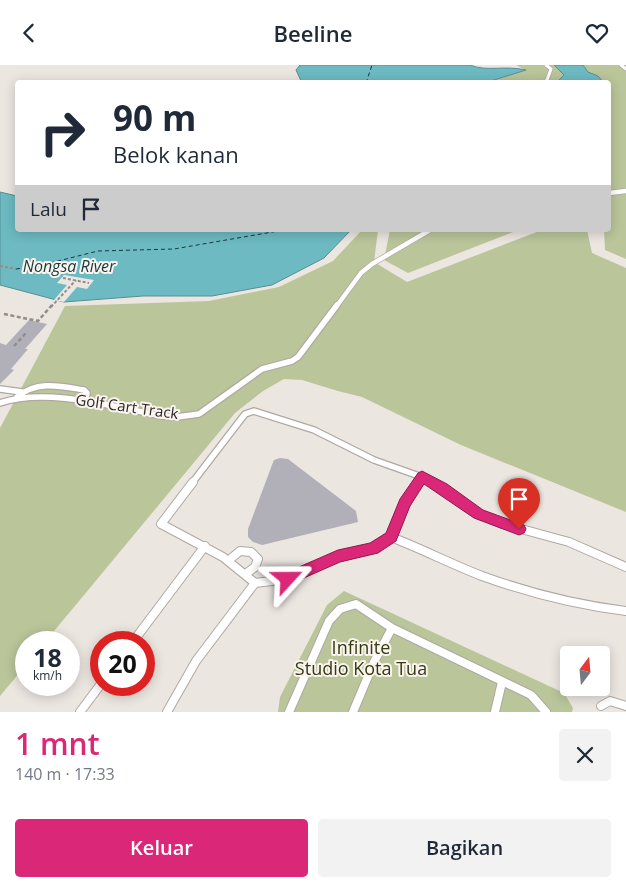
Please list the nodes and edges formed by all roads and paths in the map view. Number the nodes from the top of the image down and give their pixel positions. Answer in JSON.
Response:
{"nodes":[{"id":1,"x":546,"y":65,"type":"edge"},
{"id":2,"x":622,"y":65,"type":"edge"},
{"id":3,"x":626,"y":69,"type":"edge"},
{"id":4,"x":544,"y":80,"type":"edge"},
{"id":5,"x":626,"y":191,"type":"edge"},
{"id":6,"x":611,"y":193,"type":"edge"},
{"id":7,"x":427,"y":232,"type":"edge"},
{"id":8,"x":1,"y":267,"type":"edge"},
{"id":9,"x":16,"y":269,"type":"dead end"},
{"id":10,"x":63,"y":278,"type":"dead end"},
{"id":11,"x":76,"y":281,"type":"junction"},
{"id":12,"x":89,"y":283,"type":"dead end"},
{"id":13,"x":4,"y":314,"type":"dead end"},
{"id":14,"x":26,"y":333,"type":"dead end"},
{"id":15,"x":14,"y":346,"type":"dead end"},
{"id":16,"x":0,"y":389,"type":"edge"},
{"id":17,"x":22,"y":391,"type":"junction"},
{"id":18,"x":17,"y":397,"type":"junction"},
{"id":19,"x":85,"y":401,"type":"junction"},
{"id":20,"x":0,"y":403,"type":"edge"},
{"id":21,"x":422,"y":477,"type":"junction"},
{"id":22,"x":391,"y":537,"type":"junction"},
{"id":23,"x":205,"y":547,"type":"junction"},
{"id":24,"x":229,"y":560,"type":"junction"},
{"id":25,"x":626,"y":567,"type":"edge"},
{"id":26,"x":247,"y":573,"type":"junction"},
{"id":27,"x":255,"y":583,"type":"junction"},
{"id":28,"x":626,"y":611,"type":"edge"},
{"id":29,"x":392,"y":628,"type":"junction"},
{"id":30,"x":141,"y":631,"type":"edge"},
{"id":31,"x":502,"y":681,"type":"junction"},
{"id":32,"x":92,"y":696,"type":"edge"},
{"id":33,"x":601,"y":705,"type":"dead end"},
{"id":34,"x":626,"y":706,"type":"edge"},
{"id":35,"x":80,"y":712,"type":"edge"},
{"id":36,"x":167,"y":712,"type":"edge"},
{"id":37,"x":289,"y":712,"type":"edge"},
{"id":38,"x":353,"y":712,"type":"edge"},
{"id":39,"x":495,"y":712,"type":"edge"},
{"id":40,"x":546,"y":712,"type":"edge"}],
"edges":[{"from":1,"to":4,"type":"lane"},
{"from":2,"to":3,"type":"lane"},
{"from":5,"to":6,"type":"lane"},
{"from":7,"to":19,"type":"lane","name":"Golf Cart Track"},
{"from":8,"to":9,"type":"path"},
{"from":10,"to":11,"type":"path"},
{"from":11,"to":12,"type":"path"},
{"from":11,"to":13,"type":"path"},
{"from":14,"to":15,"type":"path"},
{"from":16,"to":17,"type":"lane"},
{"from":17,"to":18,"type":"lane"},
{"from":17,"to":19,"type":"lane"},
{"from":18,"to":19,"type":"lane","name":"Golf Cart Track"},
{"from":18,"to":20,"type":"lane","name":"Golf Cart Track"},
{"from":21,"to":22,"type":"lane"},
{"from":21,"to":23,"type":"lane"},
{"from":21,"to":25,"type":"lane"},
{"from":22,"to":27,"type":"lane"},
{"from":22,"to":28,"type":"lane"},
{"from":23,"to":24,"type":"lane"},
{"from":23,"to":30,"type":"lane"},
{"from":24,"to":26,"type":"lane"},
{"from":24,"to":26,"type":"lane"},
{"from":26,"to":27,"type":"lane"},
{"from":27,"to":36,"type":"lane"},
{"from":29,"to":31,"type":"lane"},
{"from":29,"to":37,"type":"lane"},
{"from":29,"to":38,"type":"lane"},
{"from":31,"to":39,"type":"lane"},
{"from":31,"to":40,"type":"lane"},
{"from":32,"to":35,"type":"lane"},
{"from":33,"to":34,"type":"lane"}]}
